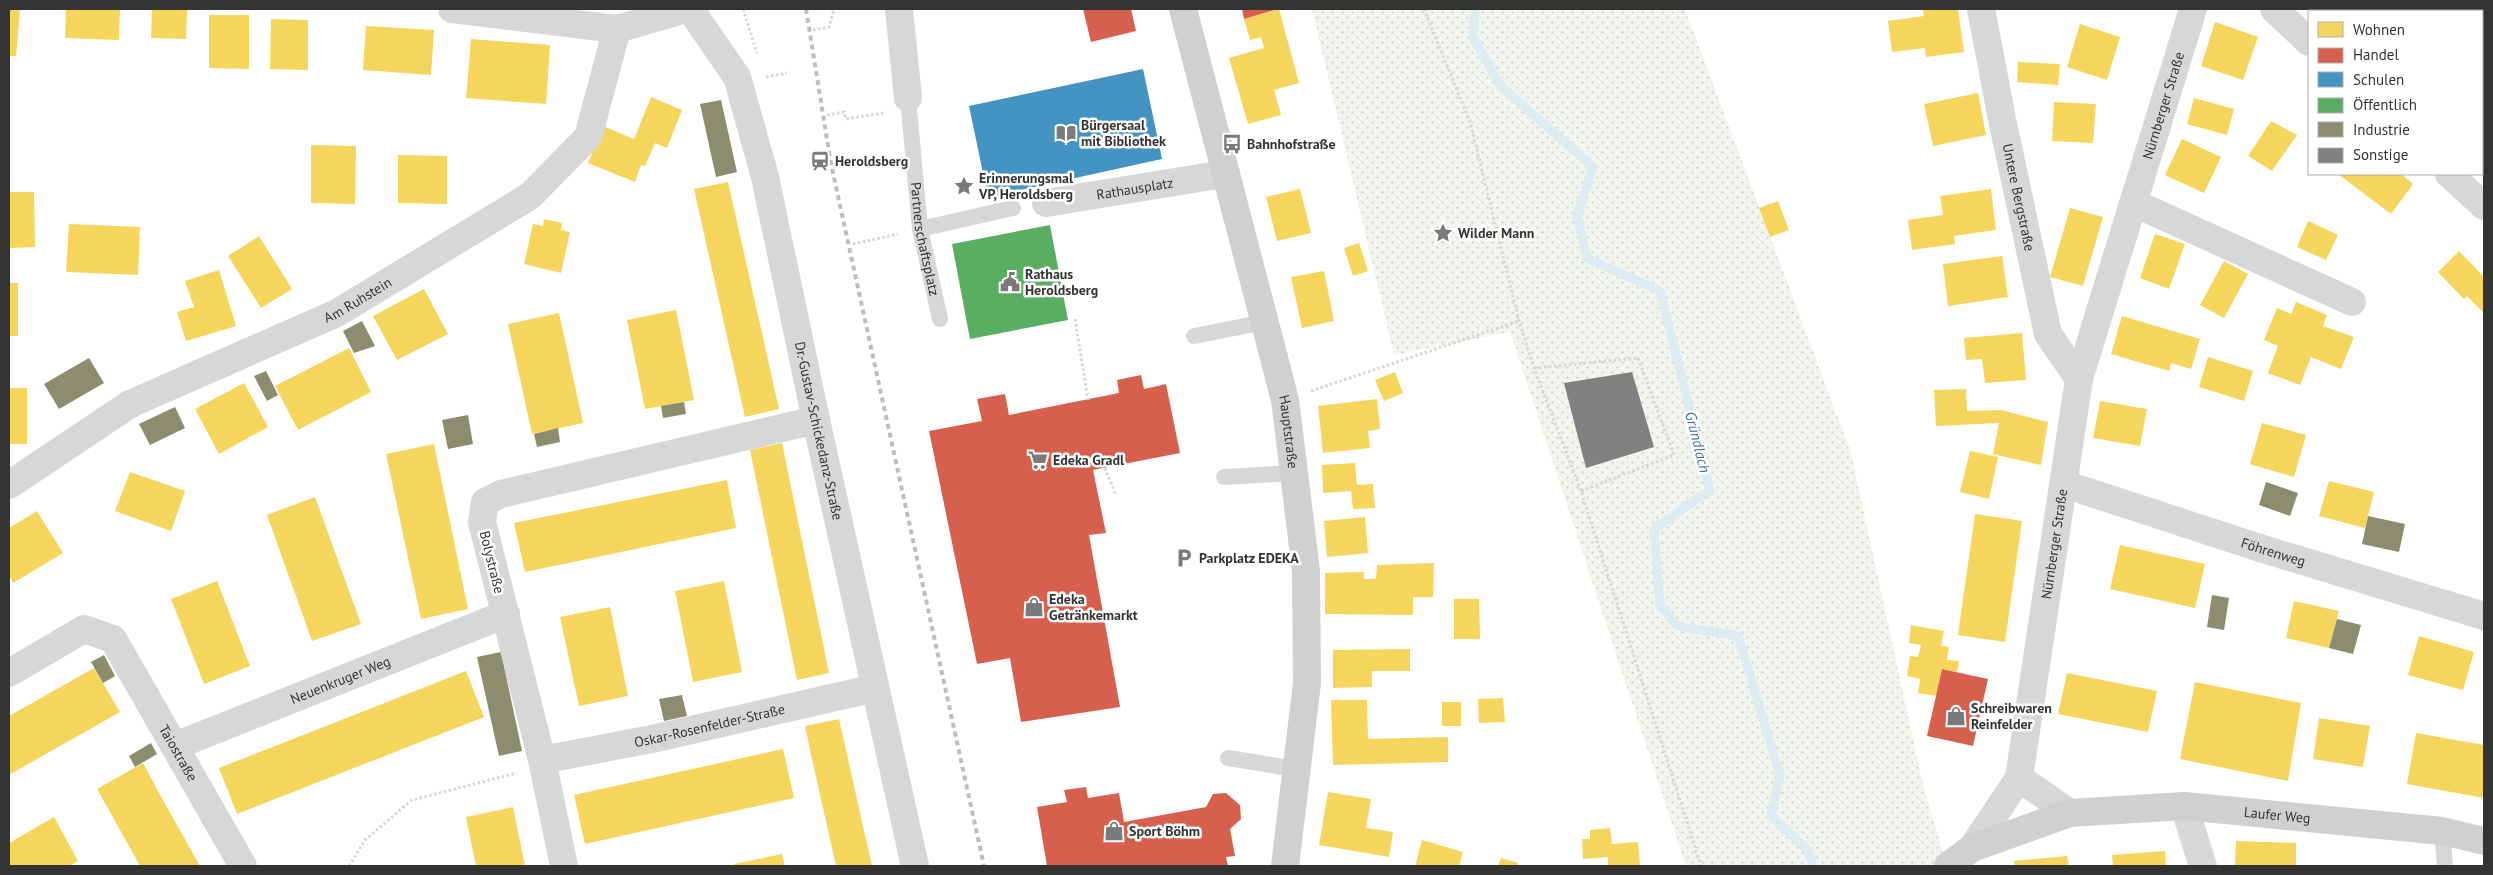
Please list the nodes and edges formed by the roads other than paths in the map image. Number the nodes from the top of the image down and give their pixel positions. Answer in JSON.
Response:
{"nodes":[{"id":1,"x":452,"y":9,"type":"edge"},
{"id":2,"x":686,"y":9,"type":"edge"},
{"id":3,"x":690,"y":9,"type":"edge"},
{"id":4,"x":899,"y":9,"type":"edge"},
{"id":5,"x":1183,"y":9,"type":"edge"},
{"id":6,"x":1981,"y":9,"type":"edge"},
{"id":7,"x":2192,"y":9,"type":"edge"},
{"id":8,"x":2274,"y":9,"type":"edge"},
{"id":9,"x":617,"y":29,"type":"junction"},
{"id":10,"x":2308,"y":41,"type":"edge"},
{"id":11,"x":908,"y":103,"type":"joint"},
{"id":12,"x":1224,"y":174,"type":"junction"},
{"id":13,"x":2451,"y":175,"type":"edge"},
{"id":14,"x":1046,"y":203,"type":"dead end"},
{"id":15,"x":2134,"y":203,"type":"junction"},
{"id":16,"x":2484,"y":206,"type":"edge"},
{"id":17,"x":1013,"y":208,"type":"dead end"},
{"id":18,"x":920,"y":229,"type":"junction"},
{"id":19,"x":2352,"y":302,"type":"dead end"},
{"id":20,"x":940,"y":320,"type":"dead end"},
{"id":21,"x":1266,"y":322,"type":"junction"},
{"id":22,"x":1194,"y":336,"type":"dead end"},
{"id":23,"x":2079,"y":379,"type":"junction"},
{"id":24,"x":816,"y":420,"type":"junction"},
{"id":25,"x":1294,"y":473,"type":"junction"},
{"id":26,"x":1224,"y":477,"type":"dead end"},
{"id":27,"x":2064,"y":484,"type":"junction"},
{"id":28,"x":9,"y":485,"type":"edge"},
{"id":29,"x":506,"y":614,"type":"junction"},
{"id":30,"x":2484,"y":616,"type":"edge"},
{"id":31,"x":9,"y":673,"type":"edge"},
{"id":32,"x":876,"y":688,"type":"junction"},
{"id":33,"x":175,"y":746,"type":"junction"},
{"id":34,"x":1228,"y":758,"type":"dead end"},
{"id":35,"x":542,"y":760,"type":"junction"},
{"id":36,"x":1296,"y":769,"type":"junction"},
{"id":37,"x":2019,"y":778,"type":"junction"},
{"id":38,"x":2184,"y":806,"type":"junction"},
{"id":39,"x":2070,"y":812,"type":"junction"},
{"id":40,"x":2442,"y":831,"type":"junction"},
{"id":41,"x":2484,"y":841,"type":"edge"},
{"id":42,"x":1972,"y":848,"type":"junction"},
{"id":43,"x":1289,"y":865,"type":"edge"},
{"id":44,"x":243,"y":866,"type":"edge"},
{"id":45,"x":564,"y":866,"type":"edge"},
{"id":46,"x":915,"y":866,"type":"edge"},
{"id":47,"x":1948,"y":866,"type":"edge"},
{"id":48,"x":2203,"y":866,"type":"edge"},
{"id":49,"x":2445,"y":866,"type":"edge"}],
"edges":[{"from":1,"to":9,"type":"street"},
{"from":2,"to":9,"type":"street"},
{"from":3,"to":24,"type":"street","name":"Dr.-Gustav-Schickedanz-Straße"},
{"from":4,"to":11,"type":"street"},
{"from":5,"to":12,"type":"street","name":"Hauptstraße"},
{"from":6,"to":23,"type":"street","name":"Untere Bergstraße"},
{"from":7,"to":15,"type":"street","name":"Nürnberger Straße"},
{"from":8,"to":10,"type":"street"},
{"from":9,"to":28,"type":"street","name":"Am Ruhstein"},
{"from":11,"to":18,"type":"lane","name":"Partnerschaftsplatz"},
{"from":12,"to":14,"type":"street","name":"Rathausplatz"},
{"from":12,"to":21,"type":"street","name":"Hauptstraße"},
{"from":13,"to":16,"type":"street"},
{"from":15,"to":19,"type":"street"},
{"from":15,"to":23,"type":"street","name":"Nürnberger Straße"},
{"from":17,"to":18,"type":"lane"},
{"from":18,"to":20,"type":"lane","name":"Partnerschaftsplatz"},
{"from":21,"to":22,"type":"lane"},
{"from":21,"to":25,"type":"street","name":"Hauptstraße"},
{"from":23,"to":27,"type":"street","name":"Nürnberger Straße"},
{"from":24,"to":29,"type":"street","name":"Bolystraße"},
{"from":24,"to":32,"type":"street","name":"Dr.-Gustav-Schickedanz-Straße"},
{"from":25,"to":26,"type":"lane"},
{"from":25,"to":36,"type":"street","name":"Hauptstraße"},
{"from":27,"to":30,"type":"street","name":"Föhrenweg"},
{"from":27,"to":37,"type":"street","name":"Nürnberger Straße"},
{"from":29,"to":33,"type":"street","name":"Neuenkruger Weg"},
{"from":29,"to":35,"type":"street","name":"Bolystraße"},
{"from":31,"to":33,"type":"street","name":"Taiostraße"},
{"from":32,"to":35,"type":"street","name":"Oskar-Rosenfelder-Straße"},
{"from":32,"to":46,"type":"street","name":"Dr.-Gustav-Schickedanz-Straße"},
{"from":33,"to":44,"type":"street","name":"Taiostraße"},
{"from":34,"to":36,"type":"lane"},
{"from":35,"to":45,"type":"street","name":"Bolystraße"},
{"from":36,"to":43,"type":"street","name":"Hauptstraße"},
{"from":37,"to":39,"type":"street"},
{"from":37,"to":42,"type":"street","name":"Nürnberger Straße"},
{"from":38,"to":39,"type":"street","name":"Laufer Weg"},
{"from":38,"to":40,"type":"street","name":"Laufer Weg"},
{"from":38,"to":48,"type":"street"},
{"from":39,"to":42,"type":"street","name":"Laufer Weg"},
{"from":40,"to":41,"type":"street","name":"Laufer Weg"},
{"from":40,"to":49,"type":"lane"},
{"from":42,"to":47,"type":"street","name":"Nürnberger Straße"}]}
